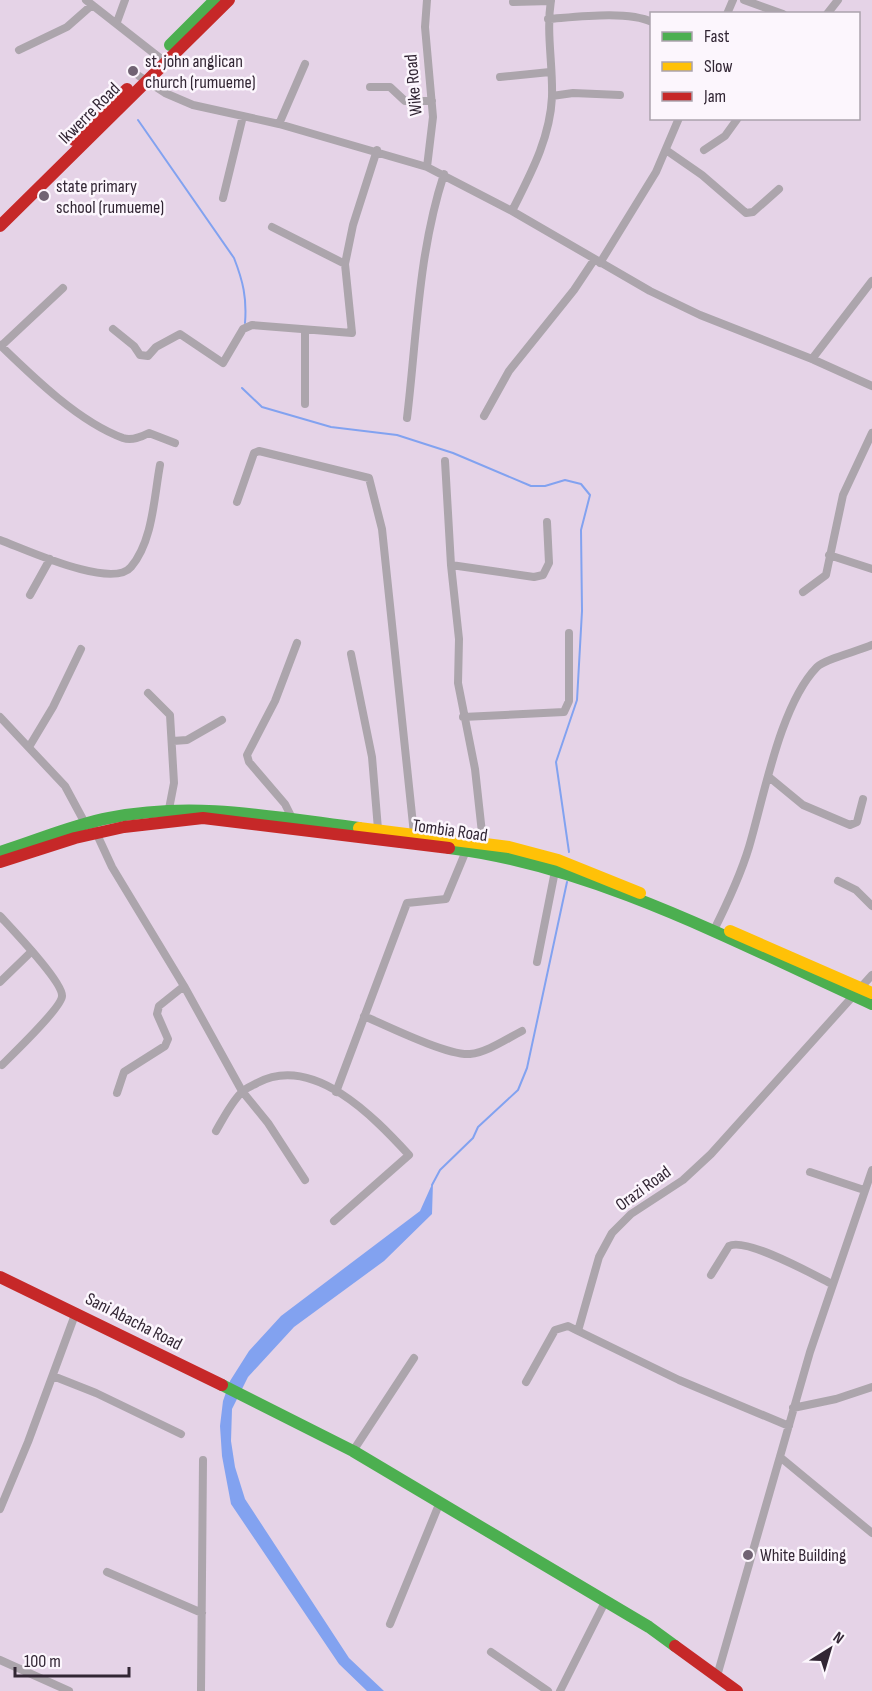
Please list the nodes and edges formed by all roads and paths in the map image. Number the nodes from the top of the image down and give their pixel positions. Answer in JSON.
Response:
{"nodes":[{"id":1,"x":125,"y":0,"type":"edge"},
{"id":2,"x":215,"y":0,"type":"edge"},
{"id":3,"x":229,"y":0,"type":"edge"},
{"id":4,"x":426,"y":0,"type":"edge"},
{"id":5,"x":551,"y":0,"type":"edge"},
{"id":6,"x":744,"y":0,"type":"edge"},
{"id":7,"x":838,"y":0,"type":"edge"},
{"id":8,"x":89,"y":2,"type":"edge"},
{"id":9,"x":513,"y":2,"type":"dead end"},
{"id":10,"x":777,"y":12,"type":"edge"},
{"id":11,"x":829,"y":12,"type":"edge"},
{"id":12,"x":548,"y":19,"type":"junction"},
{"id":13,"x":117,"y":22,"type":"junction"},
{"id":14,"x":650,"y":22,"type":"edge"},
{"id":15,"x":19,"y":50,"type":"dead end"},
{"id":16,"x":162,"y":59,"type":"junction"},
{"id":17,"x":305,"y":64,"type":"dead end"},
{"id":18,"x":550,"y":72,"type":"junction"},
{"id":19,"x":500,"y":77,"type":"dead end"},
{"id":20,"x":142,"y":79,"type":"junction"},
{"id":21,"x":370,"y":87,"type":"dead end"},
{"id":22,"x":620,"y":95,"type":"dead end"},
{"id":23,"x":552,"y":96,"type":"junction"},
{"id":24,"x":432,"y":102,"type":"junction"},
{"id":25,"x":243,"y":116,"type":"junction"},
{"id":26,"x":678,"y":120,"type":"edge"},
{"id":27,"x":737,"y":120,"type":"edge"},
{"id":28,"x":279,"y":124,"type":"junction"},
{"id":29,"x":377,"y":150,"type":"junction"},
{"id":30,"x":666,"y":150,"type":"junction"},
{"id":31,"x":704,"y":150,"type":"dead end"},
{"id":32,"x":427,"y":167,"type":"junction"},
{"id":33,"x":444,"y":174,"type":"junction"},
{"id":34,"x":779,"y":189,"type":"dead end"},
{"id":35,"x":223,"y":198,"type":"dead end"},
{"id":36,"x":512,"y":211,"type":"junction"},
{"id":37,"x":0,"y":214,"type":"edge"},
{"id":38,"x":0,"y":226,"type":"edge"},
{"id":39,"x":272,"y":227,"type":"dead end"},
{"id":40,"x":597,"y":261,"type":"junction"},
{"id":41,"x":345,"y":264,"type":"junction"},
{"id":42,"x":872,"y":281,"type":"edge"},
{"id":43,"x":63,"y":288,"type":"dead end"},
{"id":44,"x":113,"y":329,"type":"dead end"},
{"id":45,"x":304,"y":330,"type":"junction"},
{"id":46,"x":1,"y":345,"type":"edge"},
{"id":47,"x":812,"y":358,"type":"junction"},
{"id":48,"x":872,"y":386,"type":"edge"},
{"id":49,"x":304,"y":404,"type":"dead end"},
{"id":50,"x":484,"y":416,"type":"dead end"},
{"id":51,"x":407,"y":418,"type":"dead end"},
{"id":52,"x":872,"y":433,"type":"edge"},
{"id":53,"x":175,"y":443,"type":"dead end"},
{"id":54,"x":446,"y":461,"type":"dead end"},
{"id":55,"x":160,"y":465,"type":"dead end"},
{"id":56,"x":237,"y":502,"type":"dead end"},
{"id":57,"x":548,"y":522,"type":"dead end"},
{"id":58,"x":0,"y":540,"type":"edge"},
{"id":59,"x":829,"y":555,"type":"junction"},
{"id":60,"x":50,"y":559,"type":"junction"},
{"id":61,"x":451,"y":565,"type":"junction"},
{"id":62,"x":872,"y":569,"type":"edge"},
{"id":63,"x":803,"y":592,"type":"dead end"},
{"id":64,"x":30,"y":595,"type":"dead end"},
{"id":65,"x":569,"y":633,"type":"dead end"},
{"id":66,"x":297,"y":643,"type":"dead end"},
{"id":67,"x":872,"y":645,"type":"edge"},
{"id":68,"x":81,"y":649,"type":"dead end"},
{"id":69,"x":351,"y":654,"type":"dead end"},
{"id":70,"x":148,"y":693,"type":"dead end"},
{"id":71,"x":0,"y":717,"type":"edge"},
{"id":72,"x":463,"y":717,"type":"junction"},
{"id":73,"x":222,"y":720,"type":"dead end"},
{"id":74,"x":173,"y":741,"type":"junction"},
{"id":75,"x":29,"y":747,"type":"junction"},
{"id":76,"x":769,"y":777,"type":"junction"},
{"id":77,"x":863,"y":798,"type":"dead end"},
{"id":78,"x":169,"y":810,"type":"junction"},
{"id":79,"x":292,"y":818,"type":"junction"},
{"id":80,"x":91,"y":826,"type":"junction"},
{"id":81,"x":378,"y":829,"type":"junction"},
{"id":82,"x":414,"y":834,"type":"junction"},
{"id":83,"x":473,"y":844,"type":"junction"},
{"id":84,"x":0,"y":852,"type":"edge"},
{"id":85,"x":0,"y":862,"type":"edge"},
{"id":86,"x":557,"y":864,"type":"junction"},
{"id":87,"x":838,"y":881,"type":"dead end"},
{"id":88,"x":872,"y":906,"type":"edge"},
{"id":89,"x":0,"y":916,"type":"edge"},
{"id":90,"x":714,"y":928,"type":"junction"},
{"id":91,"x":32,"y":951,"type":"junction"},
{"id":92,"x":537,"y":962,"type":"dead end"},
{"id":93,"x":872,"y":975,"type":"edge"},
{"id":94,"x":0,"y":982,"type":"edge"},
{"id":95,"x":184,"y":986,"type":"junction"},
{"id":96,"x":857,"y":991,"type":"junction"},
{"id":97,"x":872,"y":993,"type":"edge"},
{"id":98,"x":872,"y":1004,"type":"edge"},
{"id":99,"x":364,"y":1016,"type":"junction"},
{"id":100,"x":522,"y":1031,"type":"dead end"},
{"id":101,"x":2,"y":1065,"type":"dead end"},
{"id":102,"x":242,"y":1091,"type":"junction"},
{"id":103,"x":336,"y":1092,"type":"junction"},
{"id":104,"x":117,"y":1093,"type":"dead end"},
{"id":105,"x":216,"y":1131,"type":"dead end"},
{"id":106,"x":872,"y":1170,"type":"edge"},
{"id":107,"x":810,"y":1172,"type":"dead end"},
{"id":108,"x":305,"y":1180,"type":"dead end"},
{"id":109,"x":864,"y":1190,"type":"junction"},
{"id":110,"x":334,"y":1221,"type":"dead end"},
{"id":111,"x":711,"y":1275,"type":"dead end"},
{"id":112,"x":0,"y":1277,"type":"edge"},
{"id":113,"x":832,"y":1284,"type":"junction"},
{"id":114,"x":76,"y":1312,"type":"junction"},
{"id":115,"x":578,"y":1331,"type":"junction"},
{"id":116,"x":414,"y":1358,"type":"dead end"},
{"id":117,"x":53,"y":1376,"type":"junction"},
{"id":118,"x":526,"y":1382,"type":"dead end"},
{"id":119,"x":872,"y":1387,"type":"edge"},
{"id":120,"x":793,"y":1408,"type":"junction"},
{"id":121,"x":789,"y":1426,"type":"junction"},
{"id":122,"x":181,"y":1434,"type":"dead end"},
{"id":123,"x":352,"y":1451,"type":"junction"},
{"id":124,"x":780,"y":1457,"type":"junction"},
{"id":125,"x":203,"y":1460,"type":"dead end"},
{"id":126,"x":440,"y":1502,"type":"junction"},
{"id":127,"x":0,"y":1509,"type":"edge"},
{"id":128,"x":872,"y":1533,"type":"edge"},
{"id":129,"x":107,"y":1572,"type":"dead end"},
{"id":130,"x":605,"y":1602,"type":"junction"},
{"id":131,"x":202,"y":1613,"type":"junction"},
{"id":132,"x":390,"y":1624,"type":"dead end"},
{"id":133,"x":491,"y":1652,"type":"dead end"},
{"id":134,"x":0,"y":1660,"type":"edge"},
{"id":135,"x":717,"y":1677,"type":"junction"},
{"id":136,"x":537,"y":1688,"type":"edge"},
{"id":137,"x":69,"y":1691,"type":"edge"},
{"id":138,"x":201,"y":1691,"type":"edge"},
{"id":139,"x":548,"y":1691,"type":"edge"},
{"id":140,"x":560,"y":1691,"type":"edge"},
{"id":141,"x":737,"y":1691,"type":"edge"}],
"edges":[{"from":1,"to":13,"type":"street"},
{"from":2,"to":16,"type":"main road","name":"Ikwerre Road"},
{"from":3,"to":16,"type":"main road","name":"Ikwerre Road"},
{"from":4,"to":24,"type":"street","name":"Wike Road"},
{"from":5,"to":9,"type":"street"},
{"from":5,"to":12,"type":"street"},
{"from":6,"to":10,"type":"street"},
{"from":7,"to":11,"type":"street"},
{"from":8,"to":13,"type":"street"},
{"from":8,"to":15,"type":"street"},
{"from":12,"to":14,"type":"street"},
{"from":12,"to":18,"type":"street"},
{"from":13,"to":16,"type":"street"},
{"from":16,"to":20,"type":"main road","name":"Ikwerre Road"},
{"from":17,"to":28,"type":"street"},
{"from":18,"to":19,"type":"street"},
{"from":18,"to":23,"type":"street"},
{"from":20,"to":25,"type":"street"},
{"from":20,"to":37,"type":"main road","name":"Ikwerre Road"},
{"from":20,"to":38,"type":"main road","name":"Ikwerre Road"},
{"from":21,"to":24,"type":"street"},
{"from":22,"to":23,"type":"street"},
{"from":23,"to":36,"type":"street"},
{"from":24,"to":32,"type":"street","name":"Wike Road"},
{"from":25,"to":28,"type":"street"},
{"from":25,"to":35,"type":"street"},
{"from":26,"to":30,"type":"street"},
{"from":27,"to":31,"type":"street"},
{"from":28,"to":29,"type":"street"},
{"from":29,"to":32,"type":"street"},
{"from":29,"to":41,"type":"street"},
{"from":30,"to":34,"type":"street"},
{"from":30,"to":40,"type":"street"},
{"from":32,"to":33,"type":"street"},
{"from":33,"to":36,"type":"street"},
{"from":33,"to":51,"type":"street"},
{"from":36,"to":40,"type":"street"},
{"from":39,"to":41,"type":"street"},
{"from":40,"to":47,"type":"street"},
{"from":40,"to":50,"type":"street"},
{"from":41,"to":45,"type":"street"},
{"from":42,"to":47,"type":"street"},
{"from":43,"to":46,"type":"street"},
{"from":44,"to":45,"type":"street"},
{"from":45,"to":49,"type":"street"},
{"from":46,"to":53,"type":"street"},
{"from":47,"to":48,"type":"street"},
{"from":52,"to":59,"type":"street"},
{"from":54,"to":61,"type":"street"},
{"from":55,"to":60,"type":"street"},
{"from":56,"to":82,"type":"street"},
{"from":57,"to":61,"type":"street"},
{"from":58,"to":60,"type":"street"},
{"from":59,"to":62,"type":"street"},
{"from":59,"to":63,"type":"street"},
{"from":60,"to":64,"type":"street"},
{"from":61,"to":72,"type":"street"},
{"from":65,"to":72,"type":"street"},
{"from":66,"to":79,"type":"street"},
{"from":67,"to":76,"type":"street"},
{"from":68,"to":75,"type":"street"},
{"from":69,"to":81,"type":"street"},
{"from":70,"to":74,"type":"street"},
{"from":71,"to":75,"type":"street"},
{"from":72,"to":83,"type":"street"},
{"from":73,"to":74,"type":"street"},
{"from":74,"to":78,"type":"street"},
{"from":75,"to":80,"type":"street"},
{"from":76,"to":77,"type":"street"},
{"from":76,"to":90,"type":"street"},
{"from":78,"to":79,"type":"main road","name":"Tombia Road"},
{"from":78,"to":80,"type":"main road","name":"Tombia Road"},
{"from":79,"to":81,"type":"main road","name":"Tombia Road"},
{"from":80,"to":83,"type":"main road","name":"Tombia Road"},
{"from":80,"to":84,"type":"main road","name":"Tombia Road"},
{"from":80,"to":85,"type":"main road","name":"Tombia Road"},
{"from":80,"to":95,"type":"street"},
{"from":81,"to":82,"type":"main road","name":"Tombia Road"},
{"from":82,"to":83,"type":"main road","name":"Tombia Road"},
{"from":83,"to":86,"type":"main road","name":"Tombia Road"},
{"from":83,"to":99,"type":"street"},
{"from":86,"to":90,"type":"main road","name":"Tombia Road"},
{"from":86,"to":92,"type":"street"},
{"from":87,"to":88,"type":"street"},
{"from":89,"to":91,"type":"street"},
{"from":90,"to":96,"type":"main road","name":"Tombia Road"},
{"from":91,"to":94,"type":"street"},
{"from":91,"to":101,"type":"street"},
{"from":93,"to":96,"type":"street","name":"Orazi Road"},
{"from":95,"to":102,"type":"street"},
{"from":95,"to":104,"type":"street"},
{"from":96,"to":97,"type":"main road","name":"Tombia Road"},
{"from":96,"to":98,"type":"main road","name":"Tombia Road"},
{"from":96,"to":115,"type":"street","name":"Orazi Road"},
{"from":99,"to":100,"type":"street"},
{"from":99,"to":103,"type":"street"},
{"from":102,"to":103,"type":"street"},
{"from":102,"to":105,"type":"street"},
{"from":102,"to":108,"type":"street"},
{"from":103,"to":110,"type":"street"},
{"from":106,"to":109,"type":"street"},
{"from":107,"to":109,"type":"street"},
{"from":109,"to":113,"type":"street"},
{"from":111,"to":113,"type":"street"},
{"from":112,"to":114,"type":"main road","name":"Sani Abacha Road"},
{"from":113,"to":120,"type":"street"},
{"from":114,"to":117,"type":"street"},
{"from":114,"to":123,"type":"main road","name":"Sani Abacha Road"},
{"from":115,"to":118,"type":"street"},
{"from":115,"to":121,"type":"street"},
{"from":116,"to":123,"type":"street"},
{"from":117,"to":122,"type":"street"},
{"from":117,"to":127,"type":"street"},
{"from":119,"to":120,"type":"street"},
{"from":120,"to":121,"type":"street"},
{"from":121,"to":124,"type":"street"},
{"from":123,"to":126,"type":"main road","name":"Sani Abacha Road"},
{"from":124,"to":128,"type":"street"},
{"from":124,"to":135,"type":"street"},
{"from":125,"to":131,"type":"street"},
{"from":126,"to":130,"type":"main road","name":"Sani Abacha Road"},
{"from":126,"to":132,"type":"street"},
{"from":129,"to":131,"type":"street"},
{"from":130,"to":135,"type":"main road","name":"Sani Abacha Road"},
{"from":130,"to":140,"type":"street"},
{"from":131,"to":138,"type":"street"},
{"from":133,"to":136,"type":"street"},
{"from":134,"to":137,"type":"street"},
{"from":135,"to":141,"type":"main road","name":"Sani Abacha Road"},
{"from":136,"to":139,"type":"street"}]}
